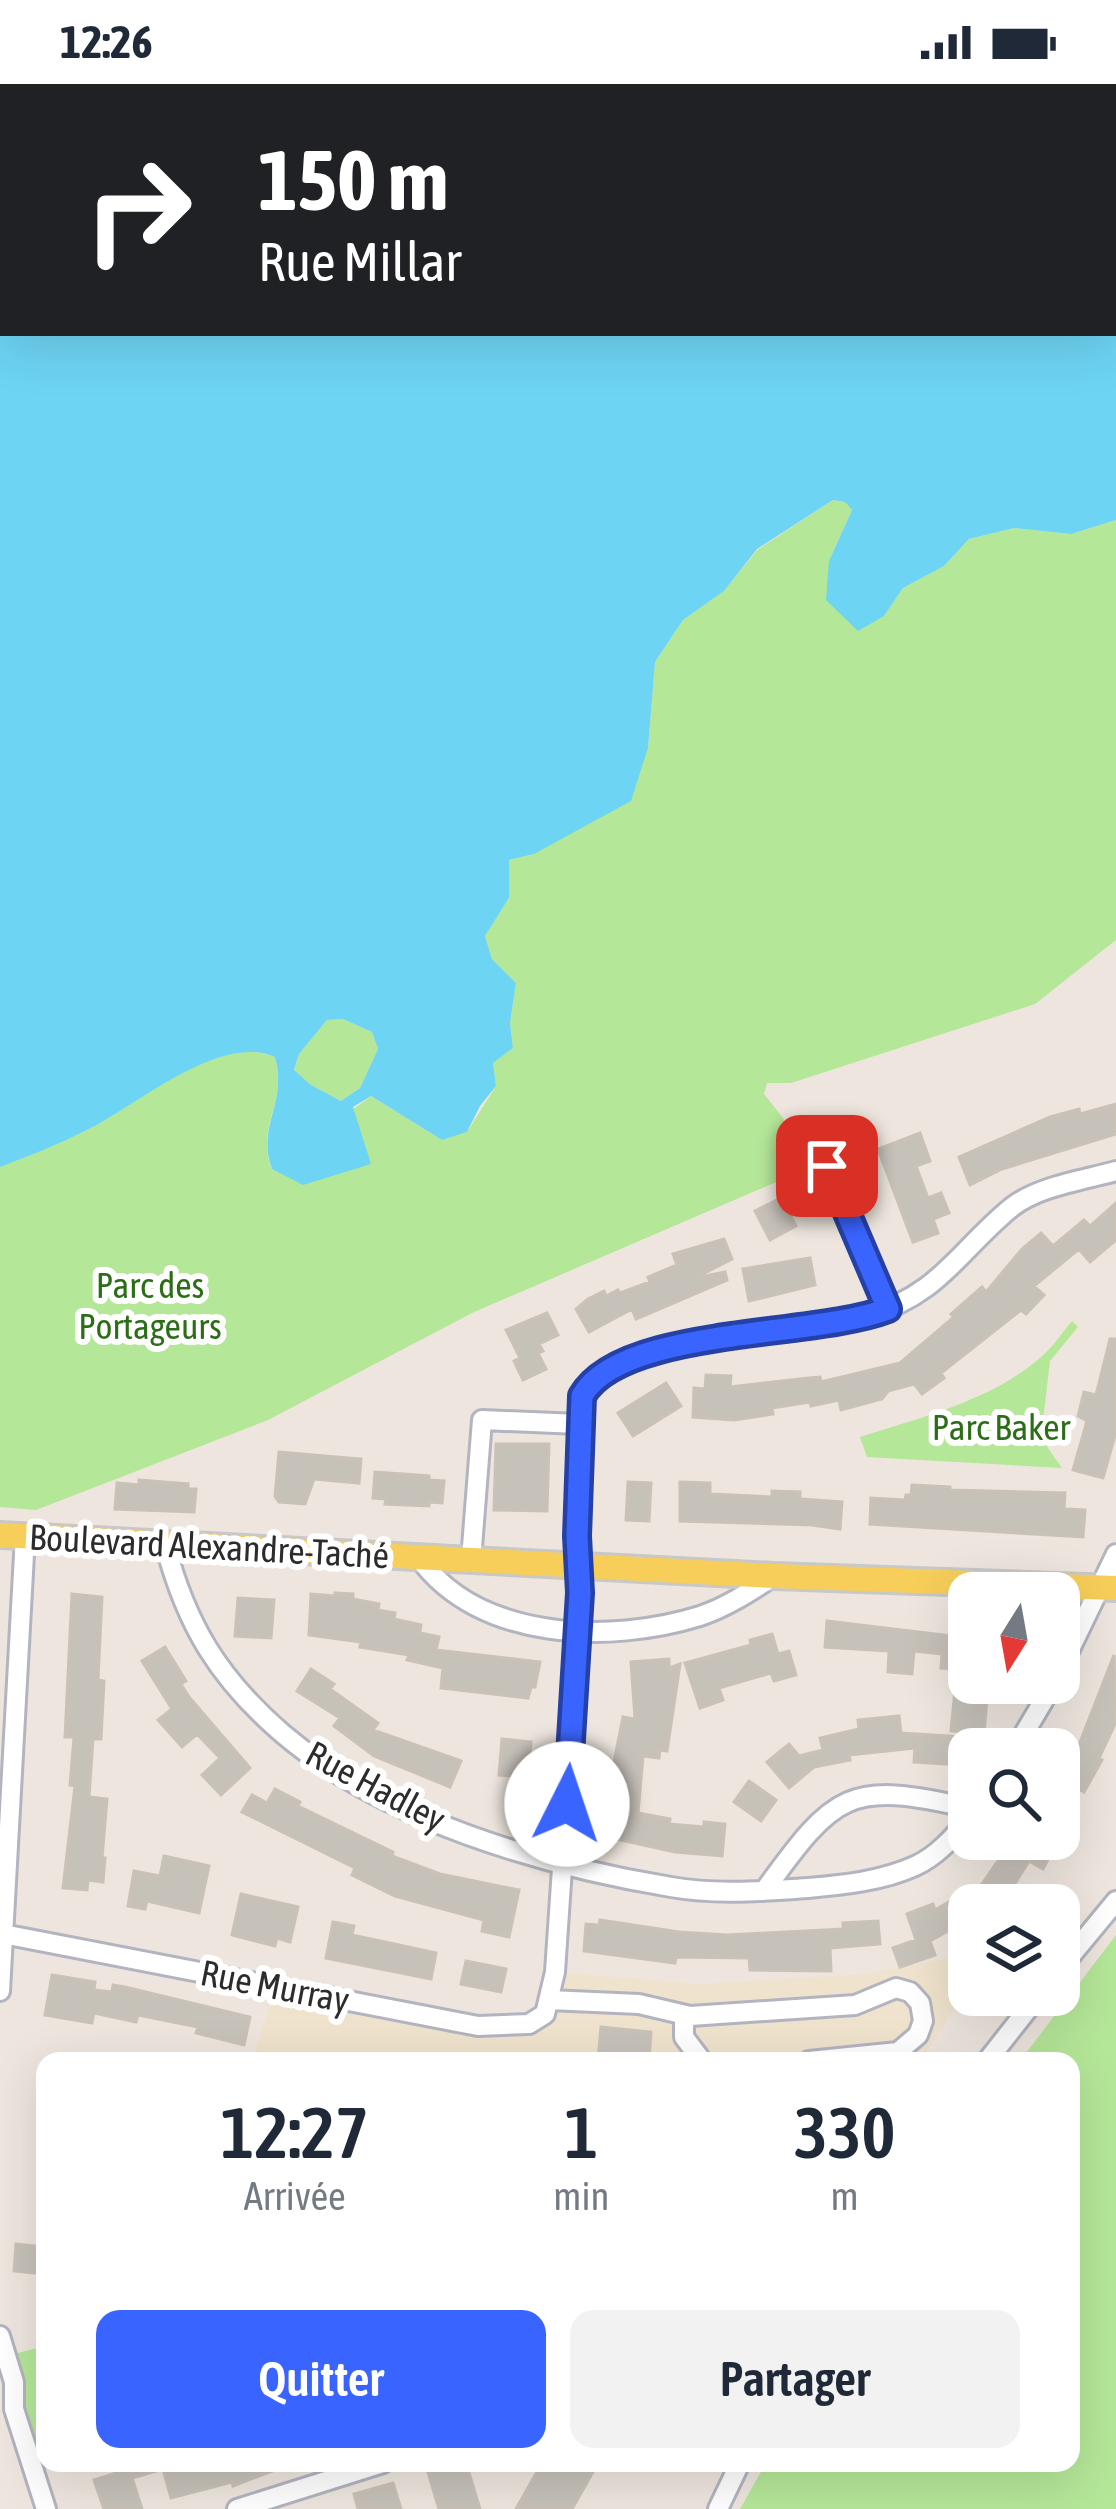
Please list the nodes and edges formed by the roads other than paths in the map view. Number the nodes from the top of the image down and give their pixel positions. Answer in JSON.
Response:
{"nodes":[{"id":1,"x":827,"y":1166,"type":"dead end"},
{"id":2,"x":1116,"y":1171,"type":"edge"},
{"id":3,"x":888,"y":1309,"type":"junction"},
{"id":4,"x":579,"y":1424,"type":"junction"},
{"id":5,"x":13,"y":1535,"type":"edge"},
{"id":6,"x":166,"y":1544,"type":"junction"},
{"id":7,"x":1116,"y":1554,"type":"edge"},
{"id":8,"x":419,"y":1558,"type":"junction"},
{"id":9,"x":471,"y":1560,"type":"junction"},
{"id":10,"x":578,"y":1566,"type":"junction"},
{"id":11,"x":774,"y":1576,"type":"junction"},
{"id":12,"x":1109,"y":1588,"type":"edge"},
{"id":13,"x":578,"y":1631,"type":"junction"},
{"id":14,"x":1080,"y":1637,"type":"edge"},
{"id":15,"x":948,"y":1804,"type":"edge"},
{"id":16,"x":948,"y":1841,"type":"edge"},
{"id":17,"x":563,"y":1863,"type":"junction"},
{"id":18,"x":764,"y":1891,"type":"junction"},
{"id":19,"x":1116,"y":1901,"type":"edge"},
{"id":20,"x":3,"y":1934,"type":"junction"},
{"id":21,"x":1080,"y":1945,"type":"edge"},
{"id":22,"x":0,"y":1991,"type":"edge"},
{"id":23,"x":547,"y":2007,"type":"junction"},
{"id":24,"x":684,"y":2015,"type":"junction"},
{"id":25,"x":1022,"y":2016,"type":"edge"},
{"id":26,"x":695,"y":2052,"type":"edge"},
{"id":27,"x":897,"y":2052,"type":"edge"},
{"id":28,"x":994,"y":2052,"type":"edge"},
{"id":29,"x":0,"y":2336,"type":"edge"},
{"id":30,"x":354,"y":2472,"type":"edge"},
{"id":31,"x":736,"y":2472,"type":"edge"},
{"id":32,"x":46,"y":2509,"type":"edge"},
{"id":33,"x":237,"y":2509,"type":"edge"},
{"id":34,"x":718,"y":2509,"type":"edge"}],
"edges":[{"from":1,"to":3,"type":"street"},
{"from":2,"to":3,"type":"street"},
{"from":3,"to":4,"type":"street"},
{"from":4,"to":9,"type":"street"},
{"from":4,"to":10,"type":"street"},
{"from":5,"to":6,"type":"main road","name":"Boulevard Alexandre-Taché"},
{"from":5,"to":20,"type":"street"},
{"from":6,"to":8,"type":"main road","name":"Boulevard Alexandre-Taché"},
{"from":6,"to":17,"type":"street","name":"Rue Hadley"},
{"from":7,"to":12,"type":"street"},
{"from":8,"to":9,"type":"main road","name":"Boulevard Alexandre-Taché"},
{"from":8,"to":13,"type":"street","name":"Boulevard Alexandre-Taché"},
{"from":9,"to":10,"type":"main road","name":"Boulevard Alexandre-Taché"},
{"from":10,"to":11,"type":"main road","name":"Boulevard Alexandre-Taché"},
{"from":10,"to":13,"type":"street"},
{"from":11,"to":12,"type":"main road","name":"Boulevard Alexandre-Taché"},
{"from":11,"to":13,"type":"street","name":"Boulevard Alexandre-Taché"},
{"from":12,"to":14,"type":"street"},
{"from":13,"to":17,"type":"street"},
{"from":15,"to":18,"type":"street"},
{"from":16,"to":18,"type":"street","name":"Rue Hadley"},
{"from":17,"to":18,"type":"street","name":"Rue Hadley"},
{"from":17,"to":23,"type":"street"},
{"from":19,"to":21,"type":"street"},
{"from":20,"to":22,"type":"street"},
{"from":20,"to":23,"type":"street","name":"Rue Murray"},
{"from":23,"to":24,"type":"street","name":"Rue Murray"},
{"from":24,"to":26,"type":"street"},
{"from":24,"to":27,"type":"street","name":"Rue Murray"},
{"from":25,"to":28,"type":"street"},
{"from":29,"to":32,"type":"street"},
{"from":30,"to":33,"type":"street"},
{"from":31,"to":34,"type":"street"}]}
